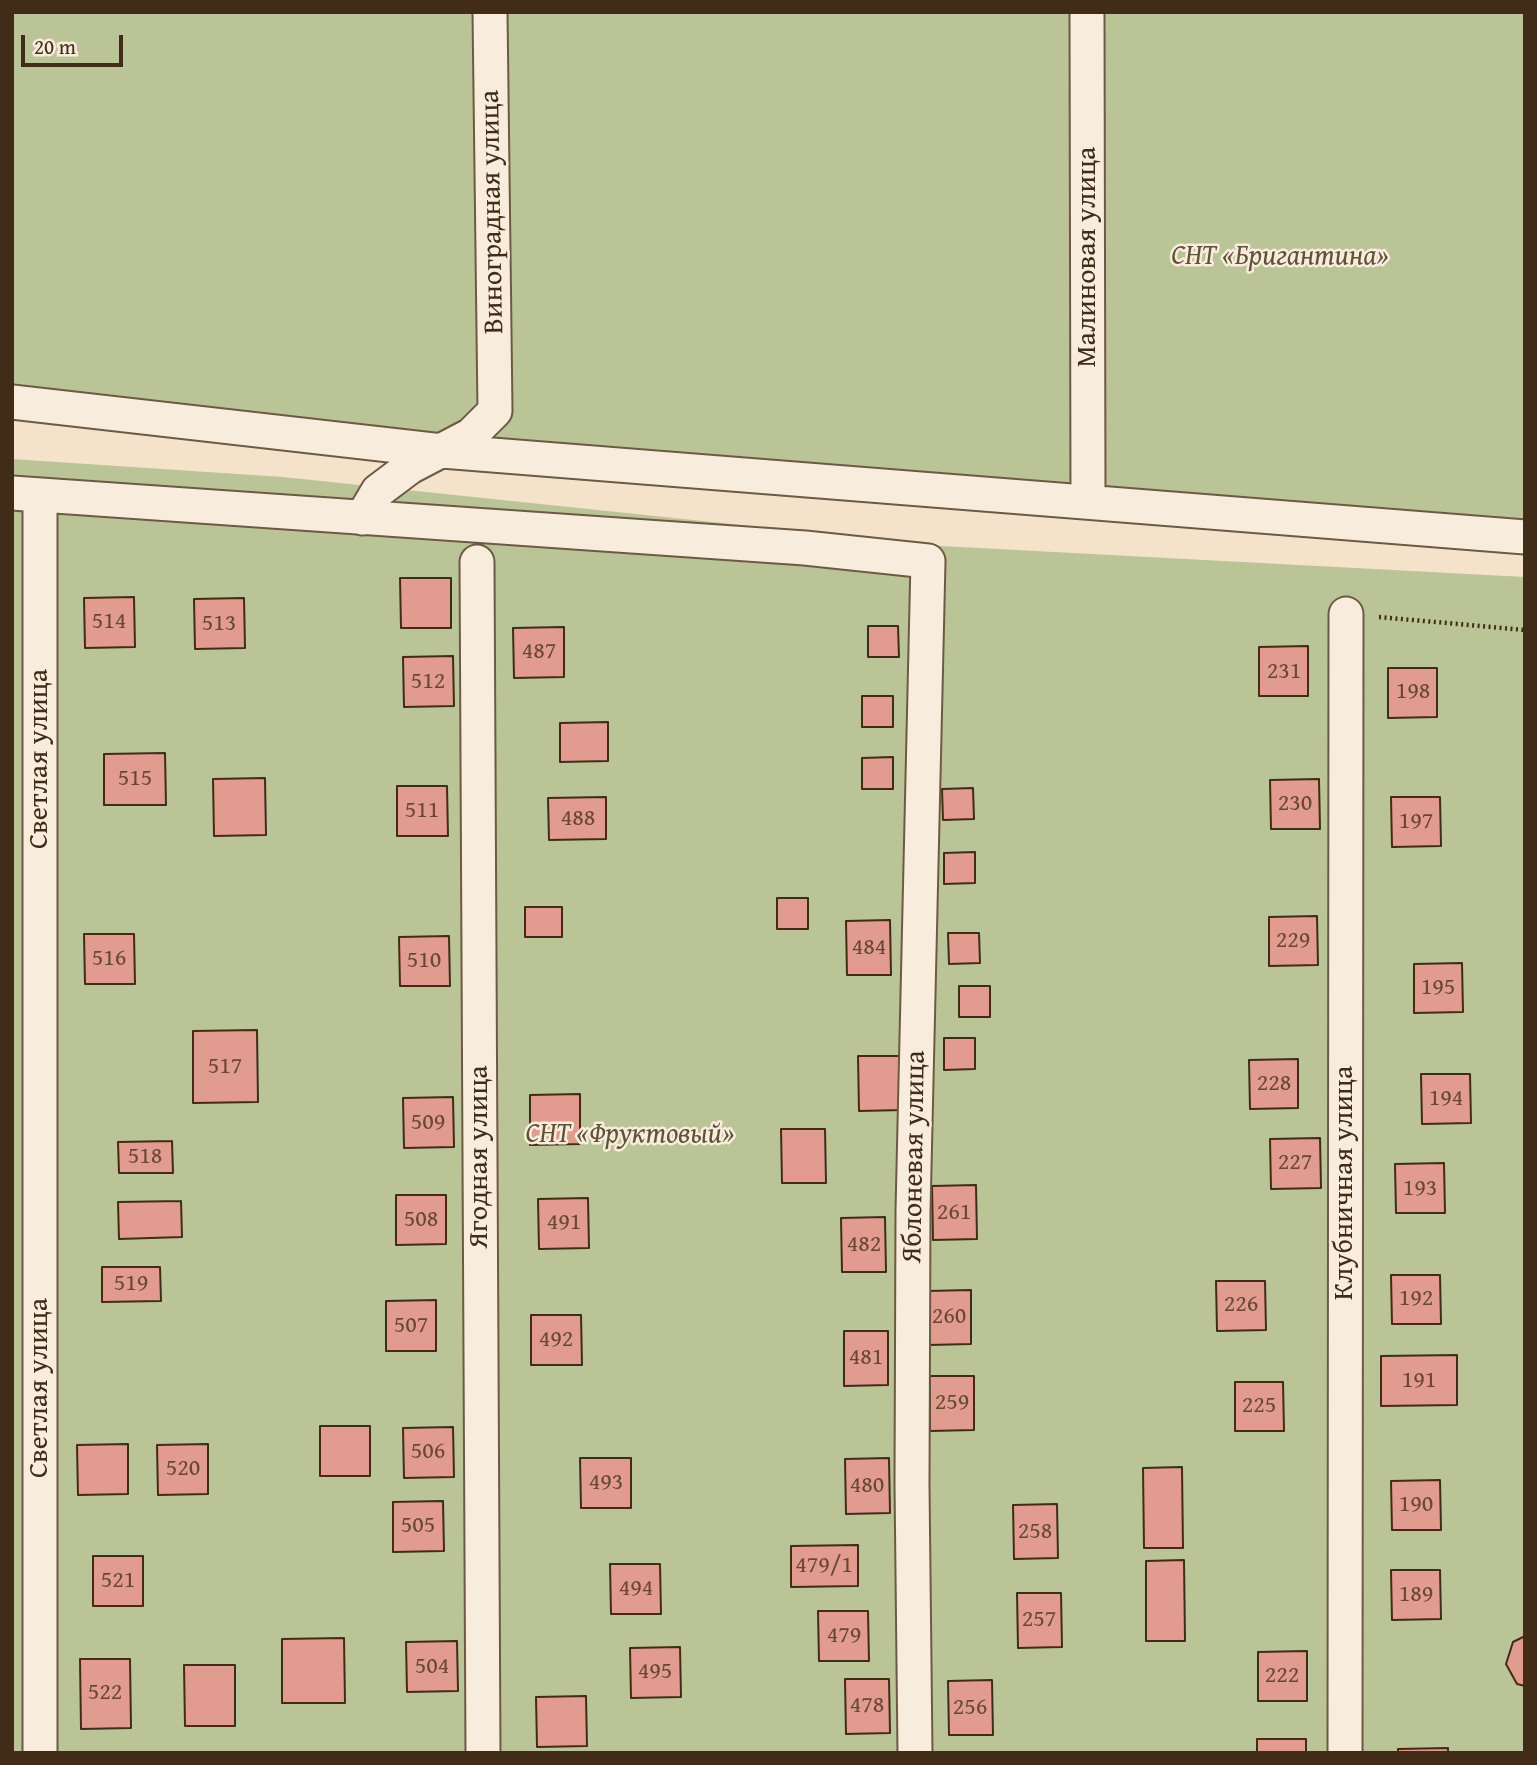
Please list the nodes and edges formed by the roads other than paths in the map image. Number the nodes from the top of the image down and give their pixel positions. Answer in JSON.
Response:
{"nodes":[{"id":1,"x":490,"y":12,"type":"edge"},
{"id":2,"x":1087,"y":12,"type":"edge"},
{"id":3,"x":12,"y":402,"type":"edge"},
{"id":4,"x":442,"y":451,"type":"junction"},
{"id":5,"x":26,"y":494,"type":"edge"},
{"id":6,"x":1088,"y":502,"type":"junction"},
{"id":7,"x":362,"y":518,"type":"junction"},
{"id":8,"x":1525,"y":537,"type":"edge"},
{"id":9,"x":477,"y":562,"type":"dead end"},
{"id":10,"x":1346,"y":614,"type":"road end"},
{"id":11,"x":26,"y":1022,"type":"edge"},
{"id":12,"x":40,"y":1753,"type":"edge"},
{"id":13,"x":483,"y":1753,"type":"edge"},
{"id":14,"x":915,"y":1753,"type":"edge"},
{"id":15,"x":1345,"y":1753,"type":"edge"}],
"edges":[{"from":1,"to":4,"type":"street","name":"Виноградная улица"},
{"from":2,"to":6,"type":"street","name":"Малиновая улица"},
{"from":3,"to":4,"type":"street"},
{"from":4,"to":6,"type":"street"},
{"from":4,"to":7,"type":"street"},
{"from":5,"to":7,"type":"street"},
{"from":5,"to":11,"type":"street","name":"Светлая улица"},
{"from":6,"to":8,"type":"street"},
{"from":7,"to":14,"type":"street","name":"Яблоневая улица"},
{"from":9,"to":13,"type":"street","name":"Ягодная улица"},
{"from":10,"to":15,"type":"street","name":"Клубничная улица"},
{"from":11,"to":12,"type":"street","name":"Светлая улица"}]}
